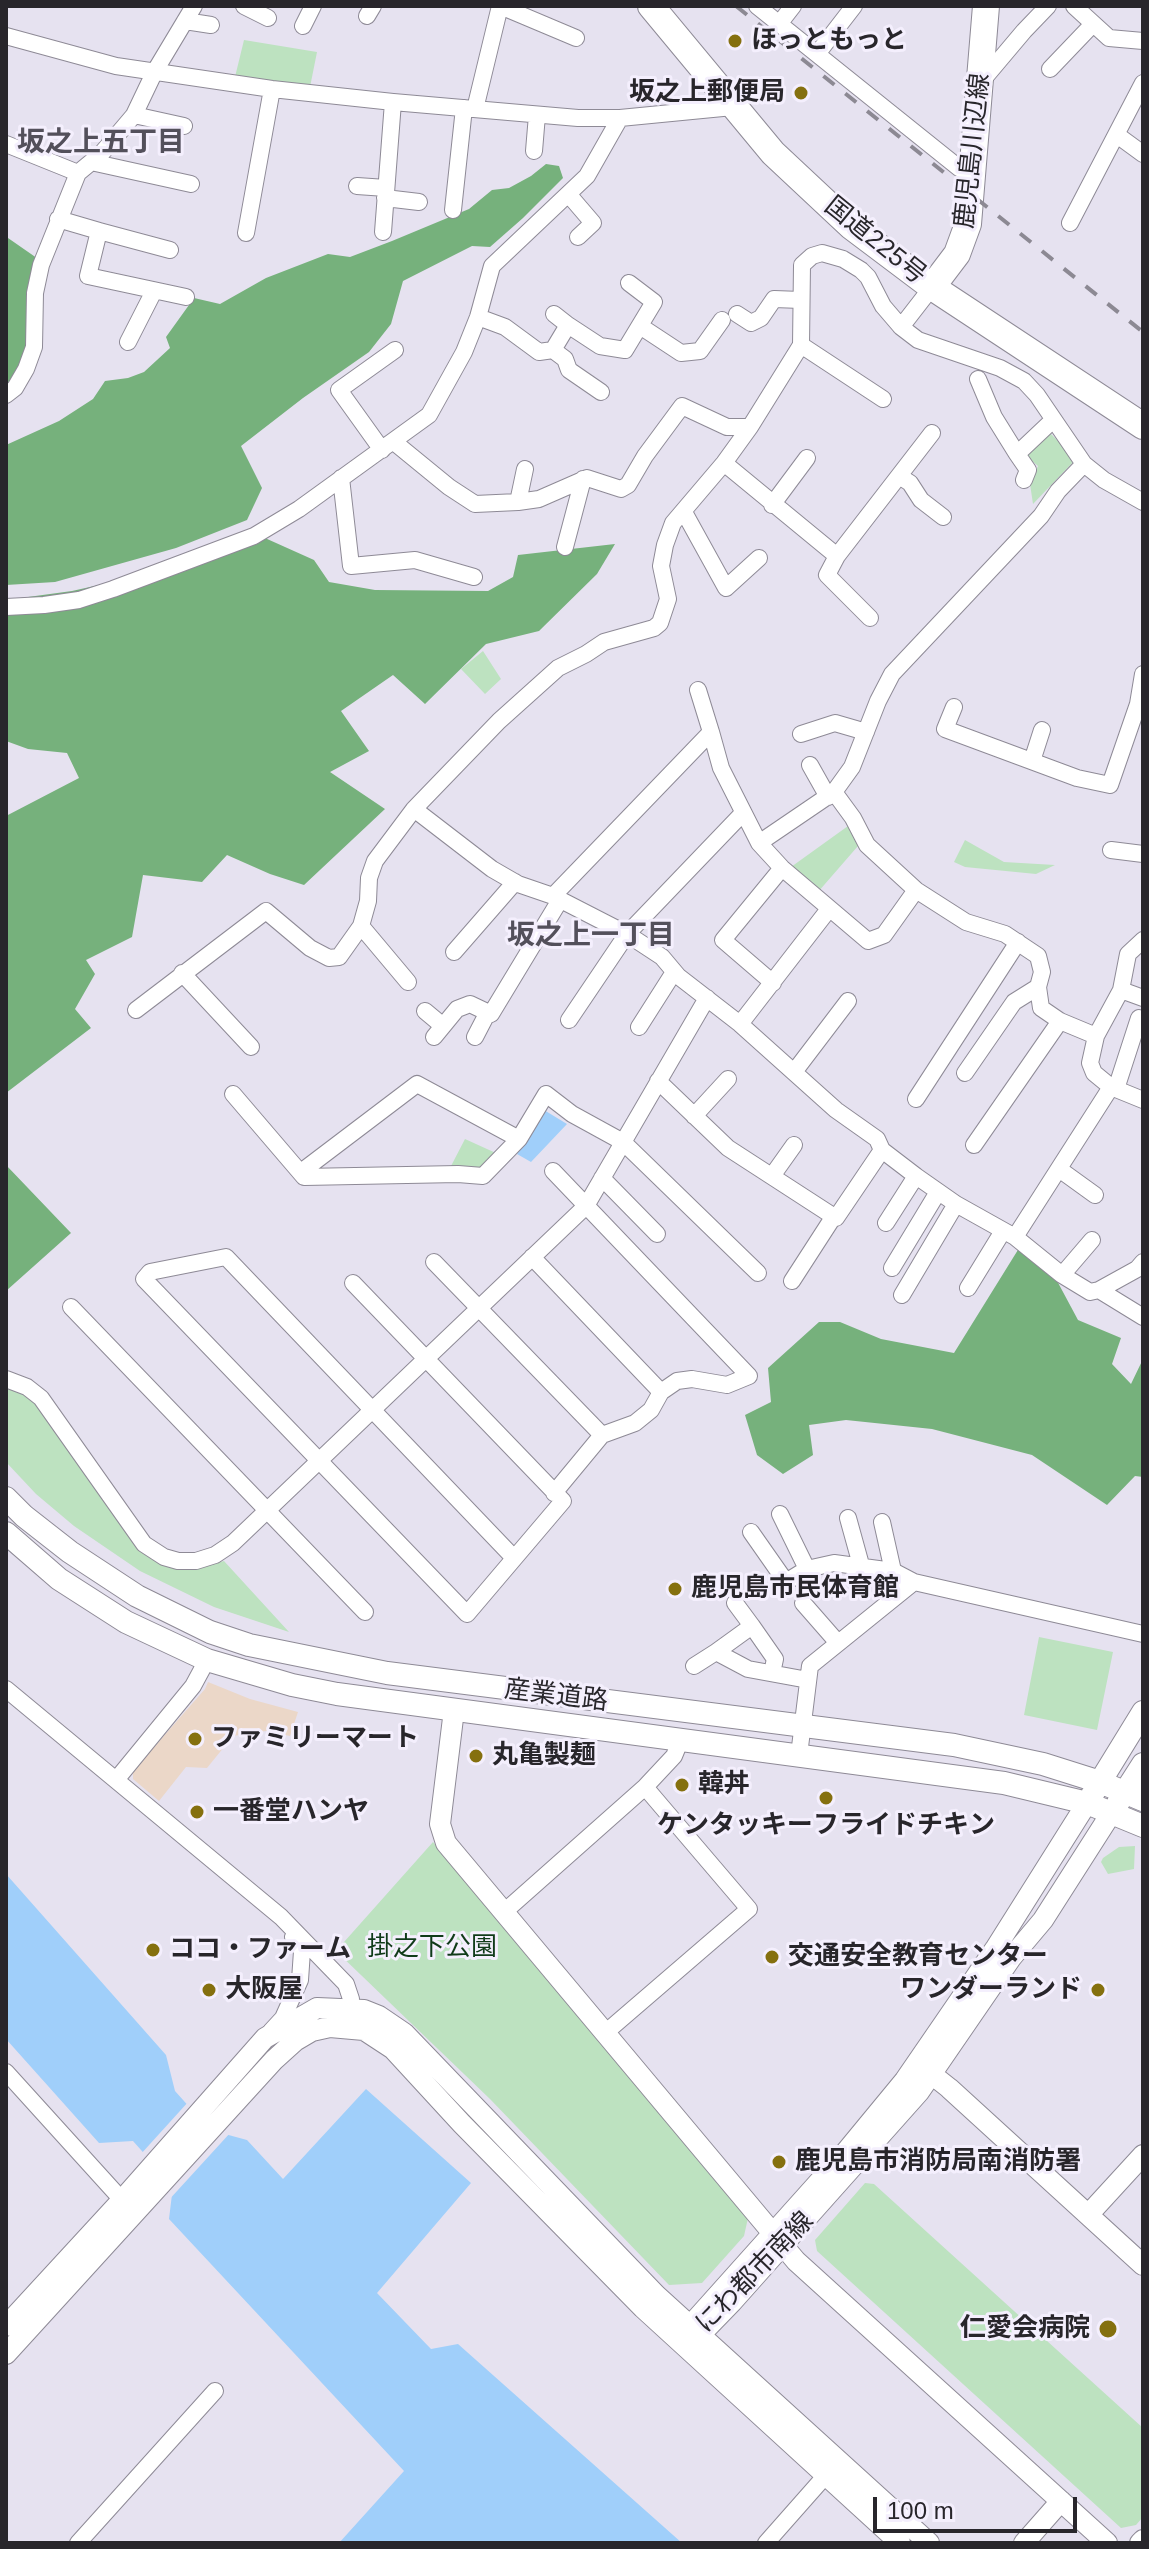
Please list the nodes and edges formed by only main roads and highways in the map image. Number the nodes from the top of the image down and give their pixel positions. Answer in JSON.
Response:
{"nodes":[{"id":1,"x":651,"y":6,"type":"edge"},
{"id":2,"x":986,"y":6,"type":"edge"},
{"id":3,"x":932,"y":287,"type":"junction"},
{"id":4,"x":1143,"y":426,"type":"edge"},
{"id":5,"x":6,"y":1498,"type":"edge"},
{"id":6,"x":6,"y":1533,"type":"edge"},
{"id":7,"x":1143,"y":1712,"type":"edge"},
{"id":8,"x":1143,"y":1764,"type":"edge"},
{"id":9,"x":1100,"y":1782,"type":"junction"},
{"id":10,"x":1134,"y":1796,"type":"edge"},
{"id":11,"x":1087,"y":1803,"type":"junction"},
{"id":12,"x":1112,"y":1812,"type":"junction"},
{"id":13,"x":1143,"y":1826,"type":"edge"}],
"edges":[{"from":1,"to":3,"type":"main road","name":"国道225号"},
{"from":2,"to":3,"type":"main road","name":"鹿児島川辺線"},
{"from":3,"to":4,"type":"main road","name":"国道225号"},
{"from":5,"to":9,"type":"main road","name":"産業道路"},
{"from":6,"to":11,"type":"main road","name":"産業道路"},
{"from":7,"to":9,"type":"main road"},
{"from":8,"to":10,"type":"main road"},
{"from":9,"to":10,"type":"main road","name":"産業道路"},
{"from":9,"to":11,"type":"main road"},
{"from":10,"to":12,"type":"main road"},
{"from":11,"to":12,"type":"main road","name":"産業道路"},
{"from":12,"to":13,"type":"main road","name":"産業道路"}]}
